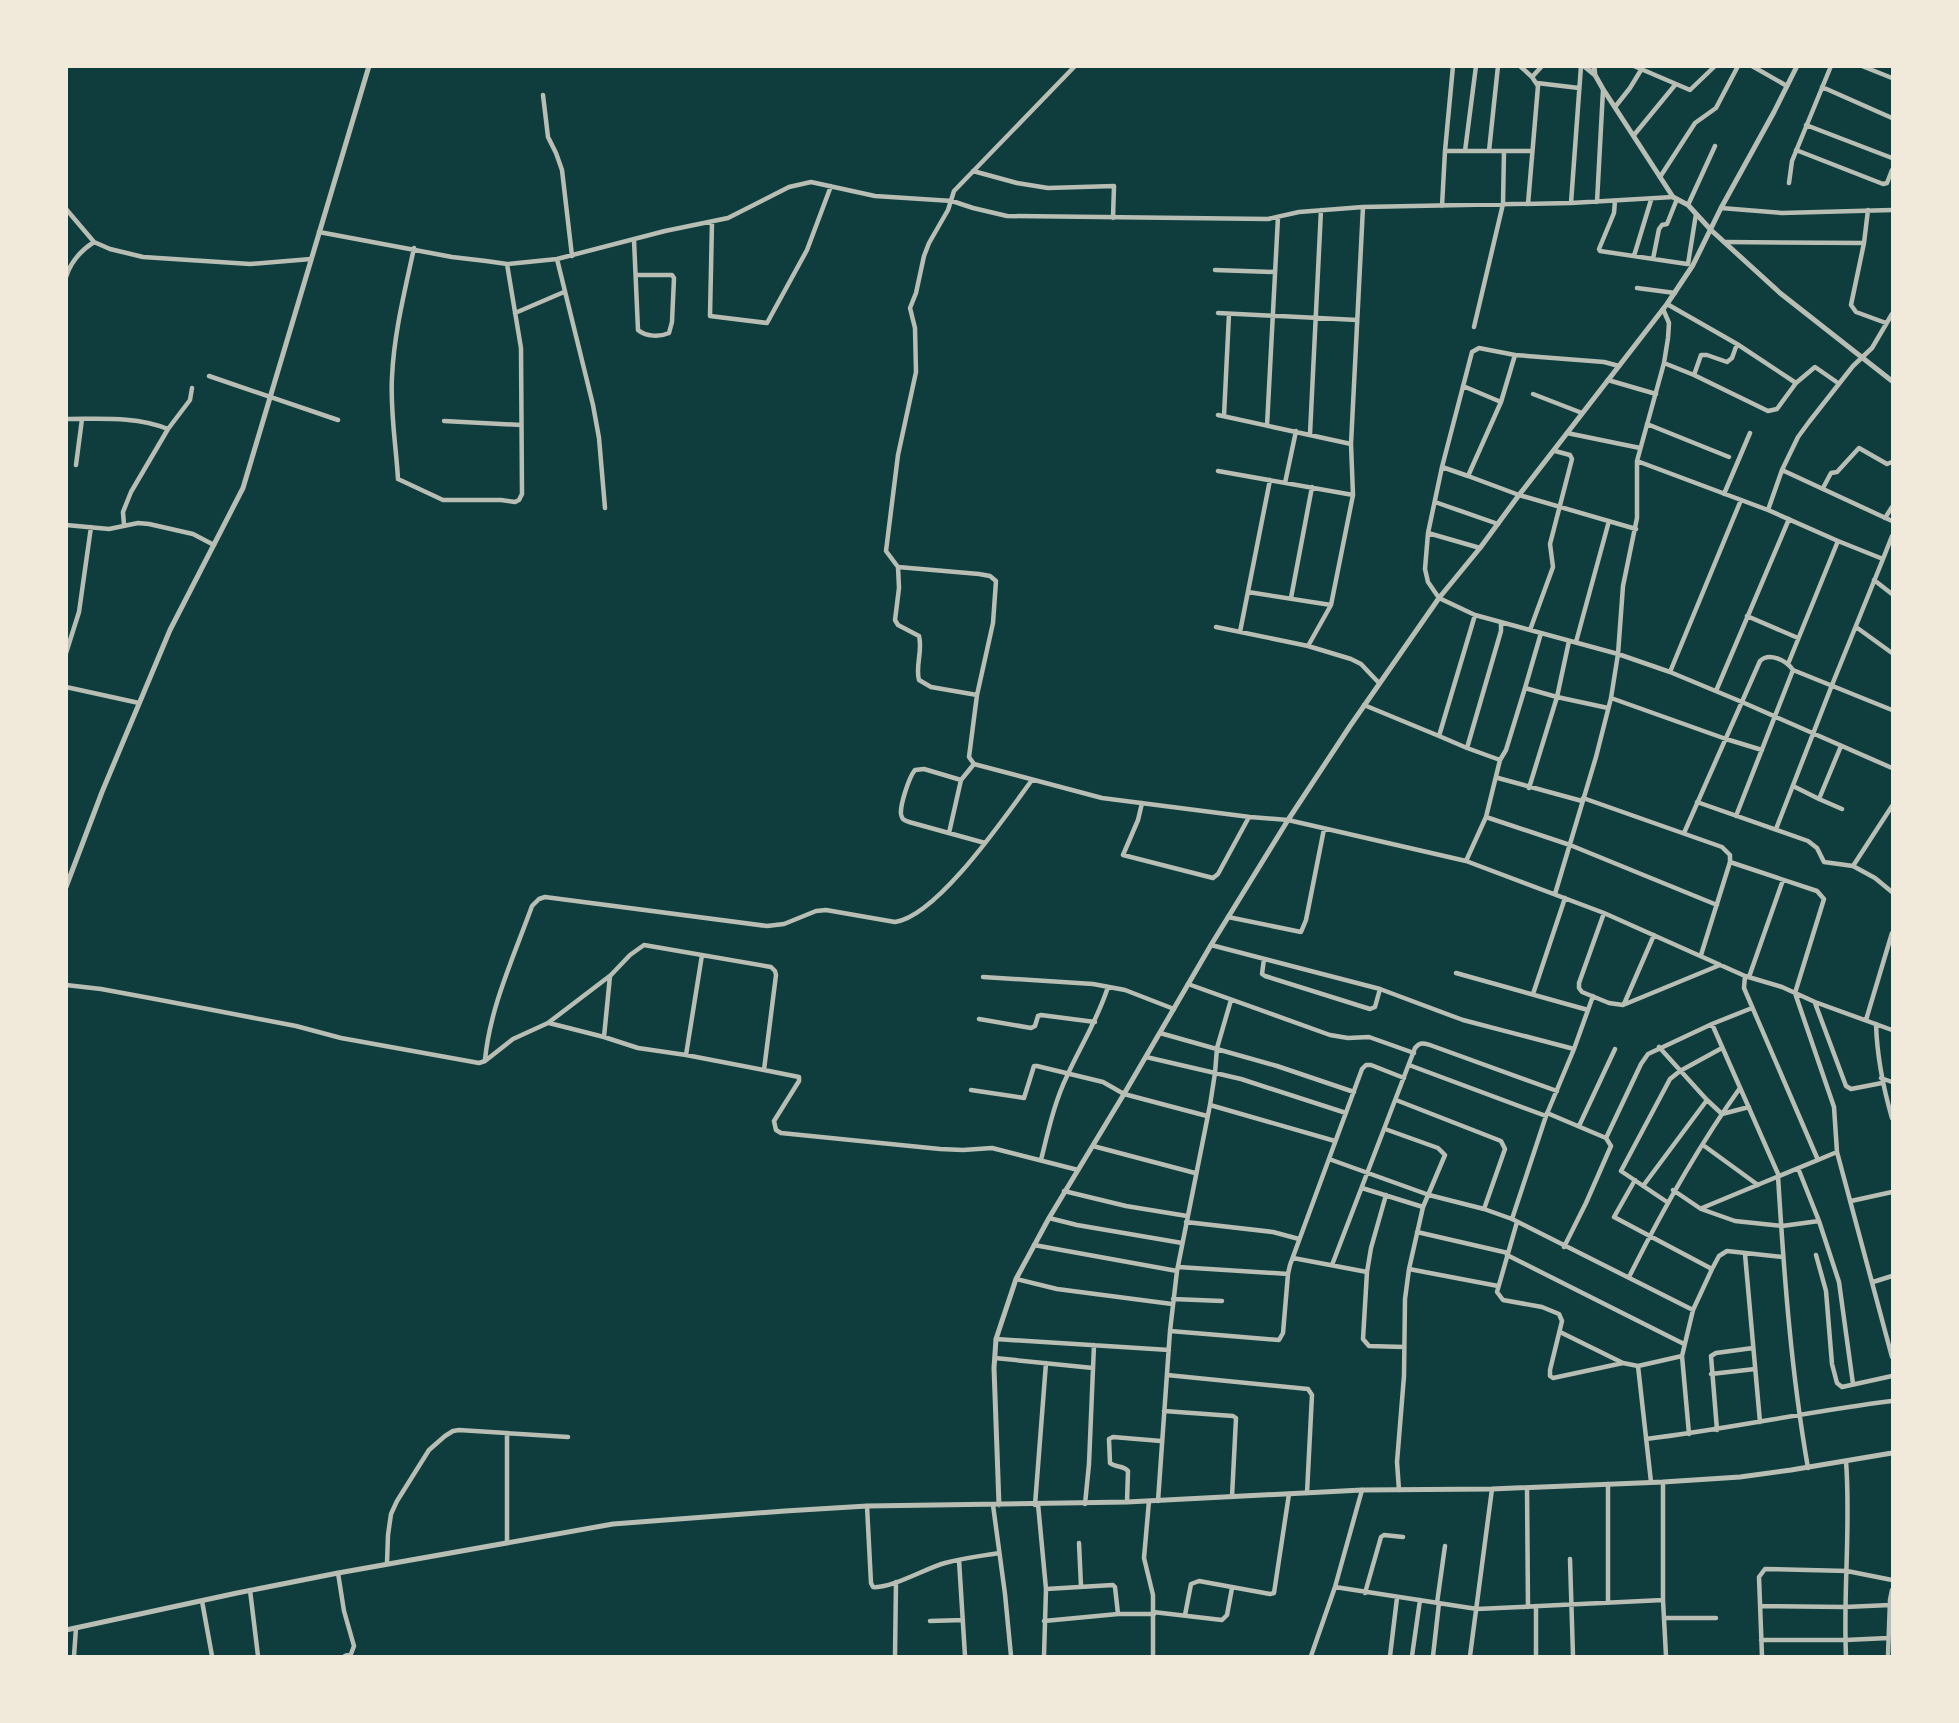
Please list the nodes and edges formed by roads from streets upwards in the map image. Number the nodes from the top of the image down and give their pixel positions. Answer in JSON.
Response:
{"nodes":[{"id":1,"x":369,"y":66,"type":"edge"},
{"id":2,"x":1075,"y":66,"type":"edge"},
{"id":3,"x":1453,"y":66,"type":"edge"},
{"id":4,"x":1476,"y":66,"type":"edge"},
{"id":5,"x":1498,"y":66,"type":"edge"},
{"id":6,"x":1520,"y":66,"type":"edge"},
{"id":7,"x":1542,"y":66,"type":"edge"},
{"id":8,"x":1583,"y":66,"type":"edge"},
{"id":9,"x":1594,"y":66,"type":"edge"},
{"id":10,"x":1634,"y":66,"type":"edge"},
{"id":11,"x":1715,"y":66,"type":"edge"},
{"id":12,"x":1738,"y":66,"type":"edge"},
{"id":13,"x":1752,"y":66,"type":"edge"},
{"id":14,"x":1797,"y":66,"type":"edge"},
{"id":15,"x":1831,"y":66,"type":"edge"},
{"id":16,"x":1862,"y":66,"type":"edge"},
{"id":17,"x":1641,"y":70,"type":"junction"},
{"id":18,"x":1595,"y":75,"type":"junction"},
{"id":19,"x":1532,"y":77,"type":"junction"},
{"id":20,"x":1892,"y":78,"type":"edge"},
{"id":21,"x":1537,"y":83,"type":"junction"},
{"id":22,"x":1675,"y":85,"type":"junction"},
{"id":23,"x":1787,"y":86,"type":"junction"},
{"id":24,"x":1822,"y":87,"type":"junction"},
{"id":25,"x":1579,"y":88,"type":"junction"},
{"id":26,"x":1603,"y":89,"type":"junction"},
{"id":27,"x":543,"y":95,"type":"dead end"},
{"id":28,"x":1615,"y":107,"type":"junction"},
{"id":29,"x":1892,"y":118,"type":"edge"},
{"id":30,"x":1806,"y":125,"type":"junction"},
{"id":31,"x":1634,"y":135,"type":"junction"},
{"id":32,"x":1715,"y":146,"type":"dead end"},
{"id":33,"x":1796,"y":150,"type":"junction"},
{"id":34,"x":1445,"y":151,"type":"junction"},
{"id":35,"x":1465,"y":151,"type":"junction"},
{"id":36,"x":1489,"y":151,"type":"junction"},
{"id":37,"x":1504,"y":151,"type":"junction"},
{"id":38,"x":1531,"y":151,"type":"junction"},
{"id":39,"x":1892,"y":158,"type":"edge"},
{"id":40,"x":1892,"y":170,"type":"edge"},
{"id":41,"x":972,"y":171,"type":"junction"},
{"id":42,"x":1660,"y":177,"type":"junction"},
{"id":43,"x":1789,"y":183,"type":"dead end"},
{"id":44,"x":831,"y":186,"type":"junction"},
{"id":45,"x":1675,"y":198,"type":"junction"},
{"id":46,"x":1652,"y":199,"type":"junction"},
{"id":47,"x":952,"y":201,"type":"junction"},
{"id":48,"x":1615,"y":201,"type":"junction"},
{"id":49,"x":1597,"y":202,"type":"junction"},
{"id":50,"x":1503,"y":204,"type":"junction"},
{"id":51,"x":1528,"y":204,"type":"junction"},
{"id":52,"x":1572,"y":204,"type":"junction"},
{"id":53,"x":1688,"y":205,"type":"junction"},
{"id":54,"x":1442,"y":206,"type":"junction"},
{"id":55,"x":1363,"y":207,"type":"junction"},
{"id":56,"x":1721,"y":208,"type":"junction"},
{"id":57,"x":66,"y":209,"type":"edge"},
{"id":58,"x":1321,"y":210,"type":"junction"},
{"id":59,"x":1868,"y":210,"type":"junction"},
{"id":60,"x":1892,"y":210,"type":"edge"},
{"id":61,"x":1696,"y":214,"type":"junction"},
{"id":62,"x":1113,"y":218,"type":"junction"},
{"id":63,"x":1278,"y":218,"type":"junction"},
{"id":64,"x":712,"y":222,"type":"junction"},
{"id":65,"x":1711,"y":229,"type":"junction"},
{"id":66,"x":319,"y":232,"type":"junction"},
{"id":67,"x":634,"y":240,"type":"junction"},
{"id":68,"x":94,"y":242,"type":"junction"},
{"id":69,"x":1726,"y":242,"type":"junction"},
{"id":70,"x":1864,"y":243,"type":"junction"},
{"id":71,"x":414,"y":248,"type":"junction"},
{"id":72,"x":572,"y":256,"type":"junction"},
{"id":73,"x":1634,"y":256,"type":"junction"},
{"id":74,"x":311,"y":259,"type":"junction"},
{"id":75,"x":556,"y":259,"type":"junction"},
{"id":76,"x":1653,"y":259,"type":"junction"},
{"id":77,"x":507,"y":264,"type":"junction"},
{"id":78,"x":1690,"y":264,"type":"junction"},
{"id":79,"x":1215,"y":270,"type":"dead end"},
{"id":80,"x":1275,"y":272,"type":"junction"},
{"id":81,"x":637,"y":275,"type":"junction"},
{"id":82,"x":66,"y":277,"type":"edge"},
{"id":83,"x":1637,"y":288,"type":"dead end"},
{"id":84,"x":564,"y":292,"type":"junction"},
{"id":85,"x":1675,"y":293,"type":"junction"},
{"id":86,"x":1665,"y":307,"type":"junction"},
{"id":87,"x":515,"y":313,"type":"junction"},
{"id":88,"x":1218,"y":313,"type":"dead end"},
{"id":89,"x":1229,"y":314,"type":"junction"},
{"id":90,"x":1892,"y":314,"type":"edge"},
{"id":91,"x":1273,"y":316,"type":"junction"},
{"id":92,"x":1316,"y":318,"type":"junction"},
{"id":93,"x":1357,"y":320,"type":"junction"},
{"id":94,"x":1886,"y":323,"type":"junction"},
{"id":95,"x":1474,"y":327,"type":"dead end"},
{"id":96,"x":1737,"y":344,"type":"junction"},
{"id":97,"x":1515,"y":355,"type":"junction"},
{"id":98,"x":1864,"y":357,"type":"junction"},
{"id":99,"x":1664,"y":363,"type":"junction"},
{"id":100,"x":1619,"y":366,"type":"junction"},
{"id":101,"x":1694,"y":375,"type":"junction"},
{"id":102,"x":209,"y":376,"type":"dead end"},
{"id":103,"x":1608,"y":380,"type":"junction"},
{"id":104,"x":1892,"y":381,"type":"edge"},
{"id":105,"x":1797,"y":383,"type":"junction"},
{"id":106,"x":1838,"y":383,"type":"junction"},
{"id":107,"x":1464,"y":386,"type":"junction"},
{"id":108,"x":192,"y":388,"type":"dead end"},
{"id":109,"x":1532,"y":394,"type":"dead end"},
{"id":110,"x":1656,"y":394,"type":"junction"},
{"id":111,"x":270,"y":397,"type":"junction"},
{"id":112,"x":1501,"y":402,"type":"junction"},
{"id":113,"x":1582,"y":413,"type":"junction"},
{"id":114,"x":1218,"y":415,"type":"dead end"},
{"id":115,"x":1224,"y":416,"type":"junction"},
{"id":116,"x":66,"y":419,"type":"edge"},
{"id":117,"x":82,"y":419,"type":"junction"},
{"id":118,"x":338,"y":419,"type":"dead end"},
{"id":119,"x":444,"y":421,"type":"dead end"},
{"id":120,"x":1647,"y":424,"type":"junction"},
{"id":121,"x":521,"y":425,"type":"junction"},
{"id":122,"x":1267,"y":426,"type":"junction"},
{"id":123,"x":168,"y":429,"type":"junction"},
{"id":124,"x":1296,"y":431,"type":"junction"},
{"id":125,"x":1567,"y":433,"type":"junction"},
{"id":126,"x":1750,"y":433,"type":"dead end"},
{"id":127,"x":1310,"y":434,"type":"junction"},
{"id":128,"x":1351,"y":444,"type":"junction"},
{"id":129,"x":1640,"y":447,"type":"junction"},
{"id":130,"x":1555,"y":451,"type":"junction"},
{"id":131,"x":1729,"y":457,"type":"dead end"},
{"id":132,"x":1637,"y":461,"type":"junction"},
{"id":133,"x":1892,"y":461,"type":"edge"},
{"id":134,"x":76,"y":466,"type":"dead end"},
{"id":135,"x":1442,"y":467,"type":"junction"},
{"id":136,"x":1782,"y":470,"type":"junction"},
{"id":137,"x":1218,"y":471,"type":"dead end"},
{"id":138,"x":1468,"y":476,"type":"junction"},
{"id":139,"x":1270,"y":480,"type":"junction"},
{"id":140,"x":1285,"y":483,"type":"junction"},
{"id":141,"x":1312,"y":488,"type":"junction"},
{"id":142,"x":1823,"y":488,"type":"junction"},
{"id":143,"x":1724,"y":494,"type":"junction"},
{"id":144,"x":1353,"y":495,"type":"junction"},
{"id":145,"x":1518,"y":495,"type":"junction"},
{"id":146,"x":1741,"y":500,"type":"junction"},
{"id":147,"x":1435,"y":502,"type":"junction"},
{"id":148,"x":1560,"y":507,"type":"junction"},
{"id":149,"x":1892,"y":507,"type":"edge"},
{"id":150,"x":605,"y":508,"type":"dead end"},
{"id":151,"x":1768,"y":510,"type":"junction"},
{"id":152,"x":1885,"y":517,"type":"junction"},
{"id":153,"x":1789,"y":519,"type":"junction"},
{"id":154,"x":1609,"y":521,"type":"junction"},
{"id":155,"x":1892,"y":521,"type":"edge"},
{"id":156,"x":1498,"y":524,"type":"junction"},
{"id":157,"x":66,"y":525,"type":"edge"},
{"id":158,"x":124,"y":525,"type":"junction"},
{"id":159,"x":91,"y":527,"type":"junction"},
{"id":160,"x":1636,"y":528,"type":"junction"},
{"id":161,"x":1428,"y":533,"type":"junction"},
{"id":162,"x":1892,"y":536,"type":"edge"},
{"id":163,"x":1838,"y":541,"type":"junction"},
{"id":164,"x":214,"y":545,"type":"junction"},
{"id":165,"x":1480,"y":548,"type":"junction"},
{"id":166,"x":1883,"y":559,"type":"junction"},
{"id":167,"x":898,"y":567,"type":"junction"},
{"id":168,"x":1874,"y":580,"type":"junction"},
{"id":169,"x":1248,"y":592,"type":"junction"},
{"id":170,"x":1892,"y":594,"type":"edge"},
{"id":171,"x":1291,"y":598,"type":"junction"},
{"id":172,"x":1439,"y":598,"type":"junction"},
{"id":173,"x":1331,"y":605,"type":"junction"},
{"id":174,"x":1475,"y":615,"type":"junction"},
{"id":175,"x":1747,"y":616,"type":"junction"},
{"id":176,"x":1501,"y":623,"type":"junction"},
{"id":177,"x":1216,"y":627,"type":"dead end"},
{"id":178,"x":1856,"y":627,"type":"junction"},
{"id":179,"x":1530,"y":630,"type":"junction"},
{"id":180,"x":1240,"y":632,"type":"junction"},
{"id":181,"x":1541,"y":633,"type":"junction"},
{"id":182,"x":1798,"y":639,"type":"junction"},
{"id":183,"x":1569,"y":640,"type":"junction"},
{"id":184,"x":1576,"y":642,"type":"junction"},
{"id":185,"x":1308,"y":646,"type":"junction"},
{"id":186,"x":66,"y":653,"type":"edge"},
{"id":187,"x":1892,"y":653,"type":"edge"},
{"id":188,"x":1618,"y":654,"type":"junction"},
{"id":189,"x":1788,"y":664,"type":"junction"},
{"id":190,"x":1793,"y":670,"type":"junction"},
{"id":191,"x":1670,"y":672,"type":"junction"},
{"id":192,"x":1379,"y":684,"type":"junction"},
{"id":193,"x":1832,"y":685,"type":"junction"},
{"id":194,"x":66,"y":687,"type":"edge"},
{"id":195,"x":1525,"y":688,"type":"junction"},
{"id":196,"x":1716,"y":691,"type":"junction"},
{"id":197,"x":976,"y":695,"type":"junction"},
{"id":198,"x":1557,"y":697,"type":"junction"},
{"id":199,"x":1611,"y":698,"type":"junction"},
{"id":200,"x":1742,"y":702,"type":"junction"},
{"id":201,"x":139,"y":703,"type":"junction"},
{"id":202,"x":1364,"y":705,"type":"junction"},
{"id":203,"x":1608,"y":708,"type":"junction"},
{"id":204,"x":1892,"y":710,"type":"edge"},
{"id":205,"x":1775,"y":716,"type":"junction"},
{"id":206,"x":1814,"y":733,"type":"junction"},
{"id":207,"x":1439,"y":736,"type":"junction"},
{"id":208,"x":1726,"y":739,"type":"junction"},
{"id":209,"x":1841,"y":746,"type":"junction"},
{"id":210,"x":1467,"y":748,"type":"junction"},
{"id":211,"x":1762,"y":750,"type":"junction"},
{"id":212,"x":1500,"y":760,"type":"junction"},
{"id":213,"x":974,"y":764,"type":"junction"},
{"id":214,"x":1892,"y":768,"type":"edge"},
{"id":215,"x":1497,"y":778,"type":"junction"},
{"id":216,"x":961,"y":780,"type":"junction"},
{"id":217,"x":1032,"y":780,"type":"junction"},
{"id":218,"x":1793,"y":786,"type":"junction"},
{"id":219,"x":1529,"y":788,"type":"junction"},
{"id":220,"x":1583,"y":799,"type":"junction"},
{"id":221,"x":1819,"y":799,"type":"junction"},
{"id":222,"x":1142,"y":803,"type":"junction"},
{"id":223,"x":1697,"y":803,"type":"junction"},
{"id":224,"x":1892,"y":806,"type":"edge"},
{"id":225,"x":1842,"y":809,"type":"dead end"},
{"id":226,"x":1736,"y":816,"type":"junction"},
{"id":227,"x":1250,"y":817,"type":"junction"},
{"id":228,"x":1486,"y":817,"type":"junction"},
{"id":229,"x":1289,"y":820,"type":"junction"},
{"id":230,"x":1324,"y":829,"type":"junction"},
{"id":231,"x":1776,"y":829,"type":"junction"},
{"id":232,"x":949,"y":833,"type":"junction"},
{"id":233,"x":1684,"y":833,"type":"junction"},
{"id":234,"x":985,"y":842,"type":"junction"},
{"id":235,"x":1570,"y":845,"type":"junction"},
{"id":236,"x":1466,"y":861,"type":"junction"},
{"id":237,"x":1730,"y":862,"type":"junction"},
{"id":238,"x":1853,"y":866,"type":"junction"},
{"id":239,"x":1783,"y":880,"type":"junction"},
{"id":240,"x":66,"y":887,"type":"edge"},
{"id":241,"x":1892,"y":892,"type":"edge"},
{"id":242,"x":1555,"y":894,"type":"junction"},
{"id":243,"x":1565,"y":898,"type":"junction"},
{"id":244,"x":1717,"y":905,"type":"junction"},
{"id":245,"x":1604,"y":914,"type":"junction"},
{"id":246,"x":1228,"y":917,"type":"junction"},
{"id":247,"x":1892,"y":933,"type":"edge"},
{"id":248,"x":1654,"y":935,"type":"junction"},
{"id":249,"x":1211,"y":945,"type":"junction"},
{"id":250,"x":702,"y":955,"type":"junction"},
{"id":251,"x":1701,"y":955,"type":"junction"},
{"id":252,"x":1264,"y":959,"type":"junction"},
{"id":253,"x":1720,"y":965,"type":"junction"},
{"id":254,"x":1456,"y":973,"type":"dead end"},
{"id":255,"x":611,"y":975,"type":"junction"},
{"id":256,"x":983,"y":977,"type":"dead end"},
{"id":257,"x":1747,"y":977,"type":"junction"},
{"id":258,"x":66,"y":985,"type":"edge"},
{"id":259,"x":1188,"y":985,"type":"junction"},
{"id":260,"x":1108,"y":987,"type":"junction"},
{"id":261,"x":1380,"y":989,"type":"junction"},
{"id":262,"x":1795,"y":993,"type":"junction"},
{"id":263,"x":1533,"y":994,"type":"junction"},
{"id":264,"x":1593,"y":996,"type":"junction"},
{"id":265,"x":1231,"y":999,"type":"junction"},
{"id":266,"x":1815,"y":1002,"type":"junction"},
{"id":267,"x":1623,"y":1005,"type":"junction"},
{"id":268,"x":1752,"y":1008,"type":"junction"},
{"id":269,"x":1174,"y":1009,"type":"junction"},
{"id":270,"x":1588,"y":1010,"type":"junction"},
{"id":271,"x":979,"y":1019,"type":"dead end"},
{"id":272,"x":1866,"y":1020,"type":"junction"},
{"id":273,"x":1095,"y":1022,"type":"junction"},
{"id":274,"x":548,"y":1023,"type":"junction"},
{"id":275,"x":1712,"y":1024,"type":"junction"},
{"id":276,"x":1876,"y":1024,"type":"junction"},
{"id":277,"x":1892,"y":1030,"type":"edge"},
{"id":278,"x":1160,"y":1033,"type":"junction"},
{"id":279,"x":604,"y":1037,"type":"junction"},
{"id":280,"x":1659,"y":1047,"type":"junction"},
{"id":281,"x":1217,"y":1048,"type":"junction"},
{"id":282,"x":1722,"y":1048,"type":"junction"},
{"id":283,"x":1574,"y":1049,"type":"junction"},
{"id":284,"x":1615,"y":1049,"type":"dead end"},
{"id":285,"x":1413,"y":1053,"type":"junction"},
{"id":286,"x":686,"y":1055,"type":"junction"},
{"id":287,"x":1146,"y":1058,"type":"junction"},
{"id":288,"x":485,"y":1061,"type":"junction"},
{"id":289,"x":1409,"y":1065,"type":"junction"},
{"id":290,"x":764,"y":1070,"type":"junction"},
{"id":291,"x":1680,"y":1071,"type":"junction"},
{"id":292,"x":1215,"y":1073,"type":"junction"},
{"id":293,"x":1068,"y":1075,"type":"junction"},
{"id":294,"x":1404,"y":1078,"type":"junction"},
{"id":295,"x":1882,"y":1080,"type":"junction"},
{"id":296,"x":1892,"y":1082,"type":"edge"},
{"id":297,"x":1740,"y":1088,"type":"junction"},
{"id":298,"x":971,"y":1090,"type":"dead end"},
{"id":299,"x":1557,"y":1091,"type":"junction"},
{"id":300,"x":1354,"y":1092,"type":"junction"},
{"id":301,"x":1124,"y":1094,"type":"junction"},
{"id":302,"x":1396,"y":1100,"type":"junction"},
{"id":303,"x":1707,"y":1100,"type":"junction"},
{"id":304,"x":1210,"y":1105,"type":"junction"},
{"id":305,"x":1749,"y":1107,"type":"junction"},
{"id":306,"x":1346,"y":1113,"type":"junction"},
{"id":307,"x":1547,"y":1114,"type":"junction"},
{"id":308,"x":1722,"y":1114,"type":"junction"},
{"id":309,"x":1207,"y":1116,"type":"junction"},
{"id":310,"x":1892,"y":1118,"type":"edge"},
{"id":311,"x":1579,"y":1126,"type":"junction"},
{"id":312,"x":1385,"y":1129,"type":"junction"},
{"id":313,"x":1606,"y":1138,"type":"junction"},
{"id":314,"x":1335,"y":1141,"type":"junction"},
{"id":315,"x":1703,"y":1145,"type":"junction"},
{"id":316,"x":1093,"y":1146,"type":"junction"},
{"id":317,"x":1837,"y":1153,"type":"junction"},
{"id":318,"x":1329,"y":1158,"type":"junction"},
{"id":319,"x":1041,"y":1160,"type":"junction"},
{"id":320,"x":1818,"y":1160,"type":"junction"},
{"id":321,"x":1798,"y":1168,"type":"junction"},
{"id":322,"x":1078,"y":1170,"type":"junction"},
{"id":323,"x":1368,"y":1172,"type":"junction"},
{"id":324,"x":1195,"y":1173,"type":"junction"},
{"id":325,"x":1779,"y":1176,"type":"junction"},
{"id":326,"x":1635,"y":1180,"type":"junction"},
{"id":327,"x":1758,"y":1185,"type":"junction"},
{"id":328,"x":1643,"y":1186,"type":"junction"},
{"id":329,"x":1362,"y":1188,"type":"junction"},
{"id":330,"x":1673,"y":1190,"type":"junction"},
{"id":331,"x":1065,"y":1191,"type":"junction"},
{"id":332,"x":1892,"y":1193,"type":"edge"},
{"id":333,"x":1386,"y":1195,"type":"junction"},
{"id":334,"x":1429,"y":1195,"type":"junction"},
{"id":335,"x":1851,"y":1201,"type":"junction"},
{"id":336,"x":1667,"y":1202,"type":"junction"},
{"id":337,"x":1423,"y":1207,"type":"junction"},
{"id":338,"x":1484,"y":1209,"type":"junction"},
{"id":339,"x":1701,"y":1209,"type":"junction"},
{"id":340,"x":1049,"y":1218,"type":"junction"},
{"id":341,"x":1186,"y":1219,"type":"junction"},
{"id":342,"x":1514,"y":1221,"type":"junction"},
{"id":343,"x":1819,"y":1221,"type":"junction"},
{"id":344,"x":1782,"y":1226,"type":"junction"},
{"id":345,"x":1417,"y":1232,"type":"junction"},
{"id":346,"x":1649,"y":1237,"type":"junction"},
{"id":347,"x":1299,"y":1239,"type":"junction"},
{"id":348,"x":1182,"y":1243,"type":"junction"},
{"id":349,"x":1034,"y":1245,"type":"junction"},
{"id":350,"x":1564,"y":1247,"type":"junction"},
{"id":351,"x":1507,"y":1254,"type":"junction"},
{"id":352,"x":1745,"y":1254,"type":"junction"},
{"id":353,"x":1816,"y":1255,"type":"dead end"},
{"id":354,"x":1783,"y":1257,"type":"junction"},
{"id":355,"x":1293,"y":1258,"type":"junction"},
{"id":356,"x":1332,"y":1265,"type":"junction"},
{"id":357,"x":1178,"y":1269,"type":"junction"},
{"id":358,"x":1409,"y":1269,"type":"junction"},
{"id":359,"x":1712,"y":1269,"type":"junction"},
{"id":360,"x":1367,"y":1272,"type":"junction"},
{"id":361,"x":1288,"y":1274,"type":"junction"},
{"id":362,"x":1892,"y":1276,"type":"edge"},
{"id":363,"x":1629,"y":1277,"type":"junction"},
{"id":364,"x":1016,"y":1279,"type":"junction"},
{"id":365,"x":1873,"y":1282,"type":"junction"},
{"id":366,"x":1498,"y":1286,"type":"junction"},
{"id":367,"x":1173,"y":1301,"type":"junction"},
{"id":368,"x":1222,"y":1301,"type":"dead end"},
{"id":369,"x":1693,"y":1310,"type":"junction"},
{"id":370,"x":1170,"y":1331,"type":"junction"},
{"id":371,"x":1560,"y":1332,"type":"junction"},
{"id":372,"x":996,"y":1339,"type":"junction"},
{"id":373,"x":1684,"y":1344,"type":"junction"},
{"id":374,"x":1094,"y":1345,"type":"junction"},
{"id":375,"x":1405,"y":1347,"type":"junction"},
{"id":376,"x":1753,"y":1348,"type":"junction"},
{"id":377,"x":1169,"y":1350,"type":"junction"},
{"id":378,"x":1682,"y":1356,"type":"junction"},
{"id":379,"x":1892,"y":1357,"type":"edge"},
{"id":380,"x":995,"y":1358,"type":"junction"},
{"id":381,"x":1046,"y":1363,"type":"junction"},
{"id":382,"x":1623,"y":1363,"type":"junction"},
{"id":383,"x":1638,"y":1366,"type":"junction"},
{"id":384,"x":1093,"y":1368,"type":"junction"},
{"id":385,"x":1755,"y":1369,"type":"junction"},
{"id":386,"x":1711,"y":1374,"type":"junction"},
{"id":387,"x":1167,"y":1375,"type":"junction"},
{"id":388,"x":1892,"y":1376,"type":"edge"},
{"id":389,"x":1853,"y":1384,"type":"junction"},
{"id":390,"x":1892,"y":1401,"type":"edge"},
{"id":391,"x":1164,"y":1411,"type":"junction"},
{"id":392,"x":1799,"y":1415,"type":"junction"},
{"id":393,"x":1760,"y":1422,"type":"junction"},
{"id":394,"x":1717,"y":1430,"type":"junction"},
{"id":395,"x":507,"y":1434,"type":"junction"},
{"id":396,"x":1689,"y":1434,"type":"junction"},
{"id":397,"x":568,"y":1437,"type":"dead end"},
{"id":398,"x":1646,"y":1439,"type":"junction"},
{"id":399,"x":1161,"y":1441,"type":"junction"},
{"id":400,"x":1892,"y":1453,"type":"edge"},
{"id":401,"x":1846,"y":1461,"type":"junction"},
{"id":402,"x":1808,"y":1468,"type":"junction"},
{"id":403,"x":1651,"y":1482,"type":"junction"},
{"id":404,"x":1663,"y":1482,"type":"junction"},
{"id":405,"x":1608,"y":1483,"type":"junction"},
{"id":406,"x":1527,"y":1488,"type":"junction"},
{"id":407,"x":1493,"y":1489,"type":"junction"},
{"id":408,"x":1362,"y":1490,"type":"junction"},
{"id":409,"x":1399,"y":1490,"type":"junction"},
{"id":410,"x":1307,"y":1493,"type":"junction"},
{"id":411,"x":1289,"y":1494,"type":"junction"},
{"id":412,"x":1232,"y":1497,"type":"junction"},
{"id":413,"x":1149,"y":1501,"type":"junction"},
{"id":414,"x":1158,"y":1501,"type":"junction"},
{"id":415,"x":1127,"y":1502,"type":"junction"},
{"id":416,"x":1036,"y":1504,"type":"junction"},
{"id":417,"x":1085,"y":1504,"type":"junction"},
{"id":418,"x":996,"y":1505,"type":"junction"},
{"id":419,"x":867,"y":1506,"type":"junction"},
{"id":420,"x":1403,"y":1537,"type":"dead end"},
{"id":421,"x":507,"y":1543,"type":"junction"},
{"id":422,"x":1079,"y":1544,"type":"dead end"},
{"id":423,"x":1446,"y":1546,"type":"dead end"},
{"id":424,"x":999,"y":1553,"type":"junction"},
{"id":425,"x":1570,"y":1559,"type":"dead end"},
{"id":426,"x":959,"y":1560,"type":"junction"},
{"id":427,"x":387,"y":1563,"type":"junction"},
{"id":428,"x":1847,"y":1571,"type":"junction"},
{"id":429,"x":338,"y":1573,"type":"junction"},
{"id":430,"x":1892,"y":1580,"type":"edge"},
{"id":431,"x":896,"y":1582,"type":"junction"},
{"id":432,"x":1081,"y":1586,"type":"junction"},
{"id":433,"x":1232,"y":1587,"type":"junction"},
{"id":434,"x":1335,"y":1587,"type":"junction"},
{"id":435,"x":1046,"y":1589,"type":"junction"},
{"id":436,"x":250,"y":1590,"type":"junction"},
{"id":437,"x":1892,"y":1590,"type":"edge"},
{"id":438,"x":1365,"y":1593,"type":"junction"},
{"id":439,"x":1397,"y":1598,"type":"junction"},
{"id":440,"x":1420,"y":1600,"type":"junction"},
{"id":441,"x":1663,"y":1600,"type":"junction"},
{"id":442,"x":202,"y":1601,"type":"junction"},
{"id":443,"x":1438,"y":1603,"type":"junction"},
{"id":444,"x":1608,"y":1603,"type":"junction"},
{"id":445,"x":1572,"y":1605,"type":"junction"},
{"id":446,"x":1890,"y":1605,"type":"junction"},
{"id":447,"x":1536,"y":1606,"type":"junction"},
{"id":448,"x":1760,"y":1606,"type":"junction"},
{"id":449,"x":1528,"y":1607,"type":"junction"},
{"id":450,"x":1845,"y":1607,"type":"junction"},
{"id":451,"x":1477,"y":1609,"type":"junction"},
{"id":452,"x":1154,"y":1613,"type":"junction"},
{"id":453,"x":1118,"y":1614,"type":"junction"},
{"id":454,"x":1185,"y":1615,"type":"junction"},
{"id":455,"x":1664,"y":1618,"type":"junction"},
{"id":456,"x":1716,"y":1618,"type":"dead end"},
{"id":457,"x":963,"y":1620,"type":"junction"},
{"id":458,"x":930,"y":1621,"type":"dead end"},
{"id":459,"x":1044,"y":1621,"type":"junction"},
{"id":460,"x":76,"y":1628,"type":"junction"},
{"id":461,"x":66,"y":1630,"type":"edge"},
{"id":462,"x":1888,"y":1638,"type":"junction"},
{"id":463,"x":1761,"y":1640,"type":"junction"},
{"id":464,"x":1846,"y":1640,"type":"junction"},
{"id":465,"x":74,"y":1657,"type":"edge"},
{"id":466,"x":212,"y":1657,"type":"edge"},
{"id":467,"x":258,"y":1657,"type":"edge"},
{"id":468,"x":345,"y":1657,"type":"edge"},
{"id":469,"x":895,"y":1657,"type":"edge"},
{"id":470,"x":965,"y":1657,"type":"edge"},
{"id":471,"x":1011,"y":1657,"type":"edge"},
{"id":472,"x":1044,"y":1657,"type":"edge"},
{"id":473,"x":1153,"y":1657,"type":"edge"},
{"id":474,"x":1311,"y":1657,"type":"edge"},
{"id":475,"x":1390,"y":1657,"type":"edge"},
{"id":476,"x":1412,"y":1657,"type":"edge"},
{"id":477,"x":1433,"y":1657,"type":"edge"},
{"id":478,"x":1470,"y":1657,"type":"edge"},
{"id":479,"x":1536,"y":1657,"type":"edge"},
{"id":480,"x":1573,"y":1657,"type":"edge"},
{"id":481,"x":1666,"y":1657,"type":"edge"},
{"id":482,"x":1762,"y":1657,"type":"edge"},
{"id":483,"x":1846,"y":1657,"type":"edge"},
{"id":484,"x":1888,"y":1657,"type":"edge"}],
"edges":[{"from":1,"to":66,"type":"street"},
{"from":2,"to":41,"type":"street"},
{"from":3,"to":34,"type":"street"},
{"from":4,"to":35,"type":"street"},
{"from":5,"to":36,"type":"street"},
{"from":6,"to":19,"type":"street"},
{"from":7,"to":19,"type":"street"},
{"from":8,"to":18,"type":"street"},
{"from":8,"to":25,"type":"street"},
{"from":9,"to":18,"type":"street"},
{"from":10,"to":17,"type":"street"},
{"from":11,"to":22,"type":"street"},
{"from":12,"to":42,"type":"street"},
{"from":13,"to":23,"type":"street"},
{"from":14,"to":23,"type":"street"},
{"from":15,"to":24,"type":"street"},
{"from":16,"to":20,"type":"street"},
{"from":17,"to":22,"type":"street"},
{"from":17,"to":28,"type":"street"},
{"from":18,"to":26,"type":"street"},
{"from":19,"to":21,"type":"street"},
{"from":21,"to":25,"type":"street"},
{"from":21,"to":38,"type":"street"},
{"from":22,"to":31,"type":"street"},
{"from":23,"to":56,"type":"street"},
{"from":24,"to":29,"type":"street"},
{"from":24,"to":30,"type":"street"},
{"from":25,"to":52,"type":"street"},
{"from":26,"to":28,"type":"street"},
{"from":26,"to":49,"type":"street"},
{"from":27,"to":72,"type":"street"},
{"from":28,"to":31,"type":"street"},
{"from":30,"to":33,"type":"street"},
{"from":30,"to":39,"type":"street"},
{"from":31,"to":42,"type":"street"},
{"from":32,"to":53,"type":"street"},
{"from":33,"to":40,"type":"street"},
{"from":33,"to":43,"type":"street"},
{"from":34,"to":35,"type":"street"},
{"from":34,"to":54,"type":"street"},
{"from":35,"to":36,"type":"street"},
{"from":36,"to":37,"type":"street"},
{"from":37,"to":38,"type":"street"},
{"from":37,"to":50,"type":"street"},
{"from":38,"to":51,"type":"street"},
{"from":41,"to":47,"type":"street"},
{"from":41,"to":62,"type":"street"},
{"from":42,"to":45,"type":"street"},
{"from":44,"to":47,"type":"street"},
{"from":44,"to":64,"type":"street"},
{"from":44,"to":64,"type":"street"},
{"from":45,"to":46,"type":"street"},
{"from":45,"to":53,"type":"street"},
{"from":45,"to":76,"type":"street"},
{"from":46,"to":48,"type":"street"},
{"from":46,"to":73,"type":"street"},
{"from":47,"to":62,"type":"street"},
{"from":47,"to":167,"type":"street"},
{"from":48,"to":49,"type":"street"},
{"from":48,"to":73,"type":"street"},
{"from":49,"to":52,"type":"street"},
{"from":50,"to":51,"type":"street"},
{"from":50,"to":54,"type":"street"},
{"from":50,"to":95,"type":"street"},
{"from":51,"to":52,"type":"street"},
{"from":53,"to":61,"type":"street"},
{"from":54,"to":55,"type":"street"},
{"from":55,"to":58,"type":"street"},
{"from":55,"to":93,"type":"street"},
{"from":56,"to":59,"type":"street"},
{"from":56,"to":65,"type":"street"},
{"from":57,"to":68,"type":"street"},
{"from":58,"to":63,"type":"street"},
{"from":58,"to":92,"type":"street"},
{"from":59,"to":60,"type":"street"},
{"from":59,"to":70,"type":"street"},
{"from":61,"to":65,"type":"street"},
{"from":61,"to":78,"type":"street"},
{"from":62,"to":63,"type":"street"},
{"from":63,"to":80,"type":"street"},
{"from":64,"to":67,"type":"street"},
{"from":65,"to":69,"type":"street"},
{"from":65,"to":78,"type":"street"},
{"from":66,"to":71,"type":"street"},
{"from":66,"to":74,"type":"street"},
{"from":67,"to":72,"type":"street"},
{"from":67,"to":81,"type":"street"},
{"from":68,"to":74,"type":"street"},
{"from":68,"to":82,"type":"street"},
{"from":69,"to":70,"type":"street"},
{"from":69,"to":98,"type":"street"},
{"from":70,"to":94,"type":"street"},
{"from":71,"to":77,"type":"street"},
{"from":71,"to":121,"type":"street"},
{"from":72,"to":75,"type":"street"},
{"from":73,"to":76,"type":"street"},
{"from":74,"to":111,"type":"street"},
{"from":75,"to":77,"type":"street"},
{"from":75,"to":84,"type":"street"},
{"from":76,"to":78,"type":"street"},
{"from":77,"to":87,"type":"street"},
{"from":78,"to":85,"type":"street"},
{"from":79,"to":80,"type":"street"},
{"from":80,"to":91,"type":"street"},
{"from":81,"to":81,"type":"street"},
{"from":83,"to":85,"type":"street"},
{"from":84,"to":87,"type":"street"},
{"from":84,"to":150,"type":"street"},
{"from":85,"to":86,"type":"street"},
{"from":86,"to":96,"type":"street"},
{"from":86,"to":99,"type":"street"},
{"from":86,"to":100,"type":"street"},
{"from":87,"to":121,"type":"street"},
{"from":88,"to":89,"type":"street"},
{"from":89,"to":91,"type":"street"},
{"from":89,"to":115,"type":"street"},
{"from":90,"to":94,"type":"street"},
{"from":91,"to":92,"type":"street"},
{"from":91,"to":122,"type":"street"},
{"from":92,"to":93,"type":"street"},
{"from":92,"to":127,"type":"street"},
{"from":93,"to":128,"type":"street"},
{"from":94,"to":98,"type":"street"},
{"from":96,"to":101,"type":"street"},
{"from":96,"to":105,"type":"street"},
{"from":97,"to":100,"type":"street"},
{"from":97,"to":107,"type":"street"},
{"from":97,"to":112,"type":"street"},
{"from":98,"to":104,"type":"street"},
{"from":98,"to":106,"type":"street"},
{"from":99,"to":101,"type":"street"},
{"from":99,"to":110,"type":"street"},
{"from":100,"to":103,"type":"street"},
{"from":101,"to":105,"type":"street"},
{"from":102,"to":111,"type":"street"},
{"from":103,"to":110,"type":"street"},
{"from":103,"to":113,"type":"street"},
{"from":105,"to":106,"type":"street"},
{"from":106,"to":136,"type":"street"},
{"from":107,"to":112,"type":"street"},
{"from":107,"to":135,"type":"street"},
{"from":108,"to":123,"type":"street"},
{"from":109,"to":113,"type":"street"},
{"from":110,"to":120,"type":"street"},
{"from":111,"to":118,"type":"street"},
{"from":111,"to":164,"type":"street"},
{"from":112,"to":138,"type":"street"},
{"from":113,"to":125,"type":"street"},
{"from":114,"to":115,"type":"street"},
{"from":115,"to":122,"type":"street"},
{"from":116,"to":117,"type":"street"},
{"from":117,"to":123,"type":"street"},
{"from":117,"to":134,"type":"street"},
{"from":119,"to":121,"type":"street"},
{"from":120,"to":129,"type":"street"},
{"from":120,"to":131,"type":"street"},
{"from":122,"to":124,"type":"street"},
{"from":123,"to":158,"type":"street"},
{"from":124,"to":127,"type":"street"},
{"from":124,"to":140,"type":"street"},
{"from":125,"to":129,"type":"street"},
{"from":125,"to":130,"type":"street"},
{"from":126,"to":143,"type":"street"},
{"from":127,"to":128,"type":"street"},
{"from":128,"to":144,"type":"street"},
{"from":129,"to":132,"type":"street"},
{"from":130,"to":145,"type":"street"},
{"from":130,"to":148,"type":"street"},
{"from":132,"to":143,"type":"street"},
{"from":132,"to":160,"type":"street"},
{"from":133,"to":142,"type":"street"},
{"from":135,"to":138,"type":"street"},
{"from":135,"to":147,"type":"street"},
{"from":136,"to":142,"type":"street"},
{"from":136,"to":151,"type":"street"},
{"from":137,"to":139,"type":"street"},
{"from":138,"to":145,"type":"street"},
{"from":139,"to":140,"type":"street"},
{"from":139,"to":169,"type":"street"},
{"from":140,"to":141,"type":"street"},
{"from":141,"to":144,"type":"street"},
{"from":141,"to":171,"type":"street"},
{"from":142,"to":152,"type":"street"},
{"from":143,"to":146,"type":"street"},
{"from":144,"to":173,"type":"street"},
{"from":145,"to":148,"type":"street"},
{"from":145,"to":156,"type":"street"},
{"from":146,"to":151,"type":"street"},
{"from":146,"to":191,"type":"street"},
{"from":147,"to":156,"type":"street"},
{"from":147,"to":161,"type":"street"},
{"from":148,"to":154,"type":"street"},
{"from":148,"to":179,"type":"street"},
{"from":149,"to":152,"type":"street"},
{"from":151,"to":153,"type":"street"},
{"from":152,"to":155,"type":"street"},
{"from":153,"to":163,"type":"street"},
{"from":153,"to":175,"type":"street"},
{"from":154,"to":160,"type":"street"},
{"from":154,"to":184,"type":"street"},
{"from":156,"to":165,"type":"street"},
{"from":157,"to":159,"type":"street"},
{"from":158,"to":159,"type":"street"},
{"from":158,"to":164,"type":"street"},
{"from":159,"to":186,"type":"street"},
{"from":160,"to":188,"type":"street"},
{"from":161,"to":165,"type":"street"},
{"from":161,"to":172,"type":"street"},
{"from":162,"to":166,"type":"street"},
{"from":163,"to":166,"type":"street"},
{"from":163,"to":182,"type":"street"},
{"from":164,"to":201,"type":"street"},
{"from":165,"to":172,"type":"street"},
{"from":166,"to":168,"type":"street"},
{"from":167,"to":197,"type":"street"},
{"from":167,"to":197,"type":"street"},
{"from":168,"to":170,"type":"street"},
{"from":168,"to":178,"type":"street"},
{"from":169,"to":171,"type":"street"},
{"from":169,"to":180,"type":"street"},
{"from":171,"to":173,"type":"street"},
{"from":172,"to":174,"type":"street"},
{"from":172,"to":192,"type":"street"},
{"from":173,"to":185,"type":"street"},
{"from":174,"to":176,"type":"street"},
{"from":174,"to":207,"type":"street"},
{"from":175,"to":182,"type":"street"},
{"from":175,"to":196,"type":"street"},
{"from":176,"to":179,"type":"street"},
{"from":176,"to":210,"type":"street"},
{"from":177,"to":180,"type":"street"},
{"from":178,"to":187,"type":"street"},
{"from":178,"to":193,"type":"street"},
{"from":179,"to":181,"type":"street"},
{"from":180,"to":185,"type":"street"},
{"from":181,"to":183,"type":"street"},
{"from":181,"to":195,"type":"street"},
{"from":182,"to":189,"type":"street"},
{"from":183,"to":184,"type":"street"},
{"from":183,"to":198,"type":"street"},
{"from":184,"to":188,"type":"street"},
{"from":185,"to":192,"type":"street"},
{"from":188,"to":191,"type":"street"},
{"from":188,"to":199,"type":"street"},
{"from":189,"to":190,"type":"street"},
{"from":189,"to":200,"type":"street"},
{"from":190,"to":193,"type":"street"},
{"from":190,"to":205,"type":"street"},
{"from":191,"to":196,"type":"street"},
{"from":192,"to":202,"type":"street"},
{"from":193,"to":204,"type":"street"},
{"from":193,"to":206,"type":"street"},
{"from":194,"to":201,"type":"street"},
{"from":195,"to":198,"type":"street"},
{"from":195,"to":212,"type":"street"},
{"from":196,"to":200,"type":"street"},
{"from":197,"to":213,"type":"street"},
{"from":198,"to":203,"type":"street"},
{"from":198,"to":219,"type":"street"},
{"from":199,"to":203,"type":"street"},
{"from":199,"to":208,"type":"street"},
{"from":200,"to":205,"type":"street"},
{"from":200,"to":208,"type":"street"},
{"from":201,"to":240,"type":"street"},
{"from":202,"to":207,"type":"street"},
{"from":202,"to":229,"type":"street"},
{"from":203,"to":220,"type":"street"},
{"from":205,"to":206,"type":"street"},
{"from":205,"to":211,"type":"street"},
{"from":206,"to":209,"type":"street"},
{"from":206,"to":218,"type":"street"},
{"from":207,"to":210,"type":"street"},
{"from":208,"to":211,"type":"street"},
{"from":208,"to":223,"type":"street"},
{"from":209,"to":214,"type":"street"},
{"from":209,"to":221,"type":"street"},
{"from":210,"to":212,"type":"street"},
{"from":211,"to":226,"type":"street"},
{"from":212,"to":215,"type":"street"},
{"from":213,"to":216,"type":"street"},
{"from":213,"to":217,"type":"street"},
{"from":215,"to":219,"type":"street"},
{"from":215,"to":228,"type":"street"},
{"from":216,"to":232,"type":"street"},
{"from":216,"to":232,"type":"street"},
{"from":217,"to":222,"type":"street"},
{"from":217,"to":234,"type":"street"},
{"from":218,"to":221,"type":"street"},
{"from":218,"to":231,"type":"street"},
{"from":219,"to":220,"type":"street"},
{"from":220,"to":233,"type":"street"},
{"from":220,"to":235,"type":"street"},
{"from":221,"to":225,"type":"street"},
{"from":222,"to":227,"type":"street"},
{"from":222,"to":227,"type":"street"},
{"from":223,"to":226,"type":"street"},
{"from":223,"to":233,"type":"street"},
{"from":224,"to":238,"type":"street"},
{"from":226,"to":231,"type":"street"},
{"from":227,"to":229,"type":"street"},
{"from":228,"to":235,"type":"street"},
{"from":228,"to":236,"type":"street"},
{"from":229,"to":230,"type":"street"},
{"from":229,"to":246,"type":"street"},
{"from":230,"to":236,"type":"street"},
{"from":230,"to":246,"type":"street"},
{"from":231,"to":238,"type":"street"},
{"from":232,"to":234,"type":"street"},
{"from":233,"to":237,"type":"street"},
{"from":234,"to":288,"type":"street"},
{"from":235,"to":242,"type":"street"},
{"from":235,"to":244,"type":"street"},
{"from":236,"to":242,"type":"street"},
{"from":237,"to":239,"type":"street"},
{"from":237,"to":244,"type":"street"},
{"from":238,"to":241,"type":"street"},
{"from":239,"to":257,"type":"street"},
{"from":239,"to":262,"type":"street"},
{"from":242,"to":243,"type":"street"},
{"from":243,"to":245,"type":"street"},
{"from":243,"to":263,"type":"street"},
{"from":244,"to":251,"type":"street"},
{"from":245,"to":248,"type":"street"},
{"from":245,"to":264,"type":"street"},
{"from":246,"to":249,"type":"street"},
{"from":247,"to":272,"type":"street"},
{"from":248,"to":251,"type":"street"},
{"from":248,"to":267,"type":"street"},
{"from":249,"to":252,"type":"street"},
{"from":249,"to":259,"type":"street"},
{"from":250,"to":255,"type":"street"},
{"from":250,"to":286,"type":"street"},
{"from":250,"to":290,"type":"street"},
{"from":251,"to":253,"type":"street"},
{"from":252,"to":261,"type":"street"},
{"from":252,"to":261,"type":"street"},
{"from":253,"to":257,"type":"street"},
{"from":253,"to":267,"type":"street"},
{"from":254,"to":263,"type":"street"},
{"from":255,"to":274,"type":"street"},
{"from":255,"to":279,"type":"street"},
{"from":256,"to":260,"type":"street"},
{"from":257,"to":262,"type":"street"},
{"from":257,"to":268,"type":"street"},
{"from":258,"to":288,"type":"street"},
{"from":259,"to":265,"type":"street"},
{"from":259,"to":269,"type":"street"},
{"from":260,"to":269,"type":"street"},
{"from":260,"to":273,"type":"street"},
{"from":261,"to":283,"type":"street"},
{"from":262,"to":266,"type":"street"},
{"from":262,"to":317,"type":"street"},
{"from":263,"to":270,"type":"street"},
{"from":264,"to":267,"type":"street"},
{"from":264,"to":270,"type":"street"},
{"from":265,"to":281,"type":"street"},
{"from":265,"to":285,"type":"street"},
{"from":266,"to":272,"type":"street"},
{"from":266,"to":295,"type":"street"},
{"from":268,"to":275,"type":"street"},
{"from":268,"to":320,"type":"street"},
{"from":269,"to":278,"type":"street"},
{"from":270,"to":283,"type":"street"},
{"from":271,"to":273,"type":"street"},
{"from":272,"to":276,"type":"street"},
{"from":273,"to":293,"type":"street"},
{"from":274,"to":279,"type":"street"},
{"from":274,"to":288,"type":"street"},
{"from":275,"to":280,"type":"street"},
{"from":275,"to":282,"type":"street"},
{"from":276,"to":277,"type":"street"},
{"from":276,"to":295,"type":"street"},
{"from":278,"to":281,"type":"street"},
{"from":278,"to":287,"type":"street"},
{"from":279,"to":286,"type":"street"},
{"from":280,"to":291,"type":"street"},
{"from":280,"to":313,"type":"street"},
{"from":281,"to":292,"type":"street"},
{"from":281,"to":300,"type":"street"},
{"from":282,"to":291,"type":"street"},
{"from":282,"to":297,"type":"street"},
{"from":283,"to":299,"type":"street"},
{"from":284,"to":311,"type":"street"},
{"from":285,"to":289,"type":"street"},
{"from":285,"to":299,"type":"street"},
{"from":286,"to":290,"type":"street"},
{"from":287,"to":292,"type":"street"},
{"from":287,"to":301,"type":"street"},
{"from":289,"to":294,"type":"street"},
{"from":289,"to":307,"type":"street"},
{"from":290,"to":319,"type":"street"},
{"from":291,"to":303,"type":"street"},
{"from":291,"to":326,"type":"street"},
{"from":292,"to":304,"type":"street"},
{"from":292,"to":306,"type":"street"},
{"from":293,"to":298,"type":"street"},
{"from":293,"to":301,"type":"street"},
{"from":293,"to":319,"type":"street"},
{"from":294,"to":300,"type":"street"},
{"from":294,"to":302,"type":"street"},
{"from":295,"to":296,"type":"street"},
{"from":295,"to":310,"type":"street"},
{"from":297,"to":305,"type":"street"},
{"from":297,"to":308,"type":"street"},
{"from":299,"to":307,"type":"street"},
{"from":300,"to":306,"type":"street"},
{"from":301,"to":309,"type":"street"},
{"from":301,"to":316,"type":"street"},
{"from":302,"to":312,"type":"street"},
{"from":302,"to":338,"type":"street"},
{"from":303,"to":308,"type":"street"},
{"from":303,"to":328,"type":"street"},
{"from":304,"to":309,"type":"street"},
{"from":304,"to":314,"type":"street"},
{"from":305,"to":308,"type":"street"},
{"from":305,"to":325,"type":"street"},
{"from":306,"to":314,"type":"street"},
{"from":307,"to":311,"type":"street"},
{"from":307,"to":342,"type":"street"},
{"from":308,"to":315,"type":"street"},
{"from":309,"to":324,"type":"street"},
{"from":311,"to":313,"type":"street"},
{"from":312,"to":323,"type":"street"},
{"from":312,"to":334,"type":"street"},
{"from":313,"to":350,"type":"street"},
{"from":314,"to":318,"type":"street"},
{"from":315,"to":327,"type":"street"},
{"from":315,"to":330,"type":"street"},
{"from":316,"to":322,"type":"street"},
{"from":316,"to":324,"type":"street"},
{"from":317,"to":320,"type":"street"},
{"from":317,"to":335,"type":"street"},
{"from":318,"to":323,"type":"street"},
{"from":318,"to":347,"type":"street"},
{"from":319,"to":322,"type":"street"},
{"from":320,"to":321,"type":"street"},
{"from":321,"to":325,"type":"street"},
{"from":321,"to":343,"type":"street"},
{"from":322,"to":331,"type":"street"},
{"from":323,"to":329,"type":"street"},
{"from":323,"to":334,"type":"street"},
{"from":324,"to":341,"type":"street"},
{"from":325,"to":327,"type":"street"},
{"from":325,"to":344,"type":"street"},
{"from":326,"to":328,"type":"street"},
{"from":326,"to":346,"type":"street"},
{"from":327,"to":339,"type":"street"},
{"from":328,"to":336,"type":"street"},
{"from":329,"to":333,"type":"street"},
{"from":329,"to":356,"type":"street"},
{"from":330,"to":336,"type":"street"},
{"from":330,"to":339,"type":"street"},
{"from":331,"to":340,"type":"street"},
{"from":331,"to":341,"type":"street"},
{"from":332,"to":335,"type":"street"},
{"from":333,"to":337,"type":"street"},
{"from":333,"to":360,"type":"street"},
{"from":334,"to":337,"type":"street"},
{"from":334,"to":338,"type":"street"},
{"from":335,"to":365,"type":"street"},
{"from":336,"to":346,"type":"street"},
{"from":337,"to":345,"type":"street"},
{"from":338,"to":342,"type":"street"},
{"from":339,"to":344,"type":"street"},
{"from":340,"to":348,"type":"street"},
{"from":340,"to":349,"type":"street"},
{"from":341,"to":347,"type":"street"},
{"from":341,"to":348,"type":"street"},
{"from":342,"to":350,"type":"street"},
{"from":342,"to":351,"type":"street"},
{"from":343,"to":344,"type":"street"},
{"from":343,"to":389,"type":"street"},
{"from":344,"to":354,"type":"street"},
{"from":345,"to":351,"type":"street"},
{"from":345,"to":358,"type":"street"},
{"from":346,"to":359,"type":"street"},
{"from":346,"to":363,"type":"street"},
{"from":347,"to":355,"type":"street"},
{"from":348,"to":357,"type":"street"},
{"from":349,"to":357,"type":"street"},
{"from":349,"to":364,"type":"street"},
{"from":350,"to":363,"type":"street"},
{"from":351,"to":366,"type":"street"},
{"from":351,"to":373,"type":"street"},
{"from":352,"to":354,"type":"street"},
{"from":352,"to":359,"type":"street"},
{"from":352,"to":376,"type":"street"},
{"from":353,"to":389,"type":"street"},
{"from":354,"to":392,"type":"street"},
{"from":355,"to":356,"type":"street"},
{"from":355,"to":361,"type":"street"},
{"from":356,"to":360,"type":"street"},
{"from":357,"to":361,"type":"street"},
{"from":357,"to":367,"type":"street"},
{"from":358,"to":366,"type":"street"},
{"from":358,"to":375,"type":"street"},
{"from":359,"to":369,"type":"street"},
{"from":360,"to":375,"type":"street"},
{"from":361,"to":370,"type":"street"},
{"from":362,"to":365,"type":"street"},
{"from":363,"to":369,"type":"street"},
{"from":364,"to":367,"type":"street"},
{"from":364,"to":372,"type":"street"},
{"from":365,"to":379,"type":"street"},
{"from":366,"to":371,"type":"street"},
{"from":367,"to":368,"type":"street"},
{"from":367,"to":370,"type":"street"},
{"from":369,"to":373,"type":"street"},
{"from":370,"to":377,"type":"street"},
{"from":371,"to":382,"type":"street"},
{"from":371,"to":382,"type":"street"},
{"from":372,"to":374,"type":"street"},
{"from":372,"to":380,"type":"street"},
{"from":373,"to":378,"type":"street"},
{"from":374,"to":377,"type":"street"},
{"from":374,"to":384,"type":"street"},
{"from":375,"to":409,"type":"street"},
{"from":376,"to":385,"type":"street"},
{"from":376,"to":386,"type":"street"},
{"from":377,"to":387,"type":"street"},
{"from":378,"to":383,"type":"street"},
{"from":378,"to":396,"type":"street"},
{"from":380,"to":381,"type":"street"},
{"from":380,"to":418,"type":"street"},
{"from":381,"to":384,"type":"street"},
{"from":381,"to":416,"type":"street"},
{"from":382,"to":383,"type":"street"},
{"from":383,"to":398,"type":"street"},
{"from":384,"to":417,"type":"street"},
{"from":385,"to":386,"type":"street"},
{"from":385,"to":393,"type":"street"},
{"from":386,"to":394,"type":"street"},
{"from":387,"to":391,"type":"street"},
{"from":387,"to":410,"type":"street"},
{"from":388,"to":389,"type":"street"},
{"from":390,"to":392,"type":"street"},
{"from":391,"to":399,"type":"street"},
{"from":391,"to":412,"type":"street"},
{"from":392,"to":393,"type":"street"},
{"from":392,"to":402,"type":"street"},
{"from":393,"to":394,"type":"street"},
{"from":394,"to":396,"type":"street"},
{"from":395,"to":397,"type":"street"},
{"from":395,"to":421,"type":"street"},
{"from":395,"to":427,"type":"street"},
{"from":396,"to":398,"type":"street"},
{"from":398,"to":403,"type":"street"},
{"from":399,"to":414,"type":"street"},
{"from":399,"to":415,"type":"street"},
{"from":400,"to":401,"type":"street"},
{"from":401,"to":402,"type":"street"},
{"from":401,"to":428,"type":"street"},
{"from":402,"to":404,"type":"street"},
{"from":403,"to":404,"type":"street"},
{"from":403,"to":405,"type":"street"},
{"from":404,"to":441,"type":"street"},
{"from":405,"to":406,"type":"street"},
{"from":405,"to":444,"type":"street"},
{"from":406,"to":407,"type":"street"},
{"from":406,"to":449,"type":"street"},
{"from":407,"to":409,"type":"street"},
{"from":407,"to":451,"type":"street"},
{"from":408,"to":409,"type":"street"},
{"from":408,"to":410,"type":"street"},
{"from":408,"to":434,"type":"street"},
{"from":410,"to":411,"type":"street"},
{"from":411,"to":412,"type":"street"},
{"from":411,"to":433,"type":"street"},
{"from":412,"to":414,"type":"street"},
{"from":413,"to":414,"type":"street"},
{"from":413,"to":415,"type":"street"},
{"from":413,"to":452,"type":"street"},
{"from":415,"to":417,"type":"street"},
{"from":416,"to":417,"type":"street"},
{"from":416,"to":418,"type":"street"},
{"from":416,"to":435,"type":"street"},
{"from":418,"to":419,"type":"street"},
{"from":418,"to":424,"type":"street"},
{"from":419,"to":421,"type":"street"},
{"from":419,"to":431,"type":"street"},
{"from":420,"to":438,"type":"street"},
{"from":421,"to":427,"type":"street"},
{"from":422,"to":432,"type":"street"},
{"from":423,"to":443,"type":"street"},
{"from":424,"to":426,"type":"street"},
{"from":424,"to":471,"type":"street"},
{"from":425,"to":445,"type":"street"},
{"from":426,"to":431,"type":"street"},
{"from":426,"to":457,"type":"street"},
{"from":427,"to":429,"type":"street"},
{"from":428,"to":430,"type":"street"},
{"from":428,"to":448,"type":"street"},
{"from":428,"to":450,"type":"street"},
{"from":429,"to":436,"type":"street"},
{"from":429,"to":468,"type":"street"},
{"from":431,"to":469,"type":"street"},
{"from":432,"to":435,"type":"street"},
{"from":432,"to":453,"type":"street"},
{"from":433,"to":454,"type":"street"},
{"from":433,"to":454,"type":"street"},
{"from":434,"to":438,"type":"street"},
{"from":434,"to":474,"type":"street"},
{"from":435,"to":459,"type":"street"},
{"from":436,"to":442,"type":"street"},
{"from":436,"to":467,"type":"street"},
{"from":437,"to":446,"type":"street"},
{"from":438,"to":439,"type":"street"},
{"from":439,"to":440,"type":"street"},
{"from":439,"to":475,"type":"street"},
{"from":440,"to":443,"type":"street"},
{"from":440,"to":476,"type":"street"},
{"from":441,"to":444,"type":"street"},
{"from":441,"to":455,"type":"street"},
{"from":442,"to":460,"type":"street"},
{"from":442,"to":466,"type":"street"},
{"from":443,"to":451,"type":"street"},
{"from":443,"to":477,"type":"street"},
{"from":444,"to":445,"type":"street"},
{"from":445,"to":447,"type":"street"},
{"from":445,"to":480,"type":"street"},
{"from":446,"to":450,"type":"street"},
{"from":446,"to":462,"type":"street"},
{"from":447,"to":449,"type":"street"},
{"from":447,"to":479,"type":"street"},
{"from":448,"to":450,"type":"street"},
{"from":448,"to":463,"type":"street"},
{"from":449,"to":451,"type":"street"},
{"from":450,"to":464,"type":"street"},
{"from":451,"to":478,"type":"street"},
{"from":452,"to":453,"type":"street"},
{"from":452,"to":454,"type":"street"},
{"from":452,"to":473,"type":"street"},
{"from":453,"to":459,"type":"street"},
{"from":455,"to":456,"type":"street"},
{"from":455,"to":481,"type":"street"},
{"from":457,"to":458,"type":"street"},
{"from":457,"to":470,"type":"street"},
{"from":459,"to":472,"type":"street"},
{"from":460,"to":461,"type":"street"},
{"from":460,"to":465,"type":"street"},
{"from":462,"to":464,"type":"street"},
{"from":462,"to":484,"type":"street"},
{"from":463,"to":464,"type":"street"},
{"from":463,"to":482,"type":"street"},
{"from":464,"to":483,"type":"street"}]}
